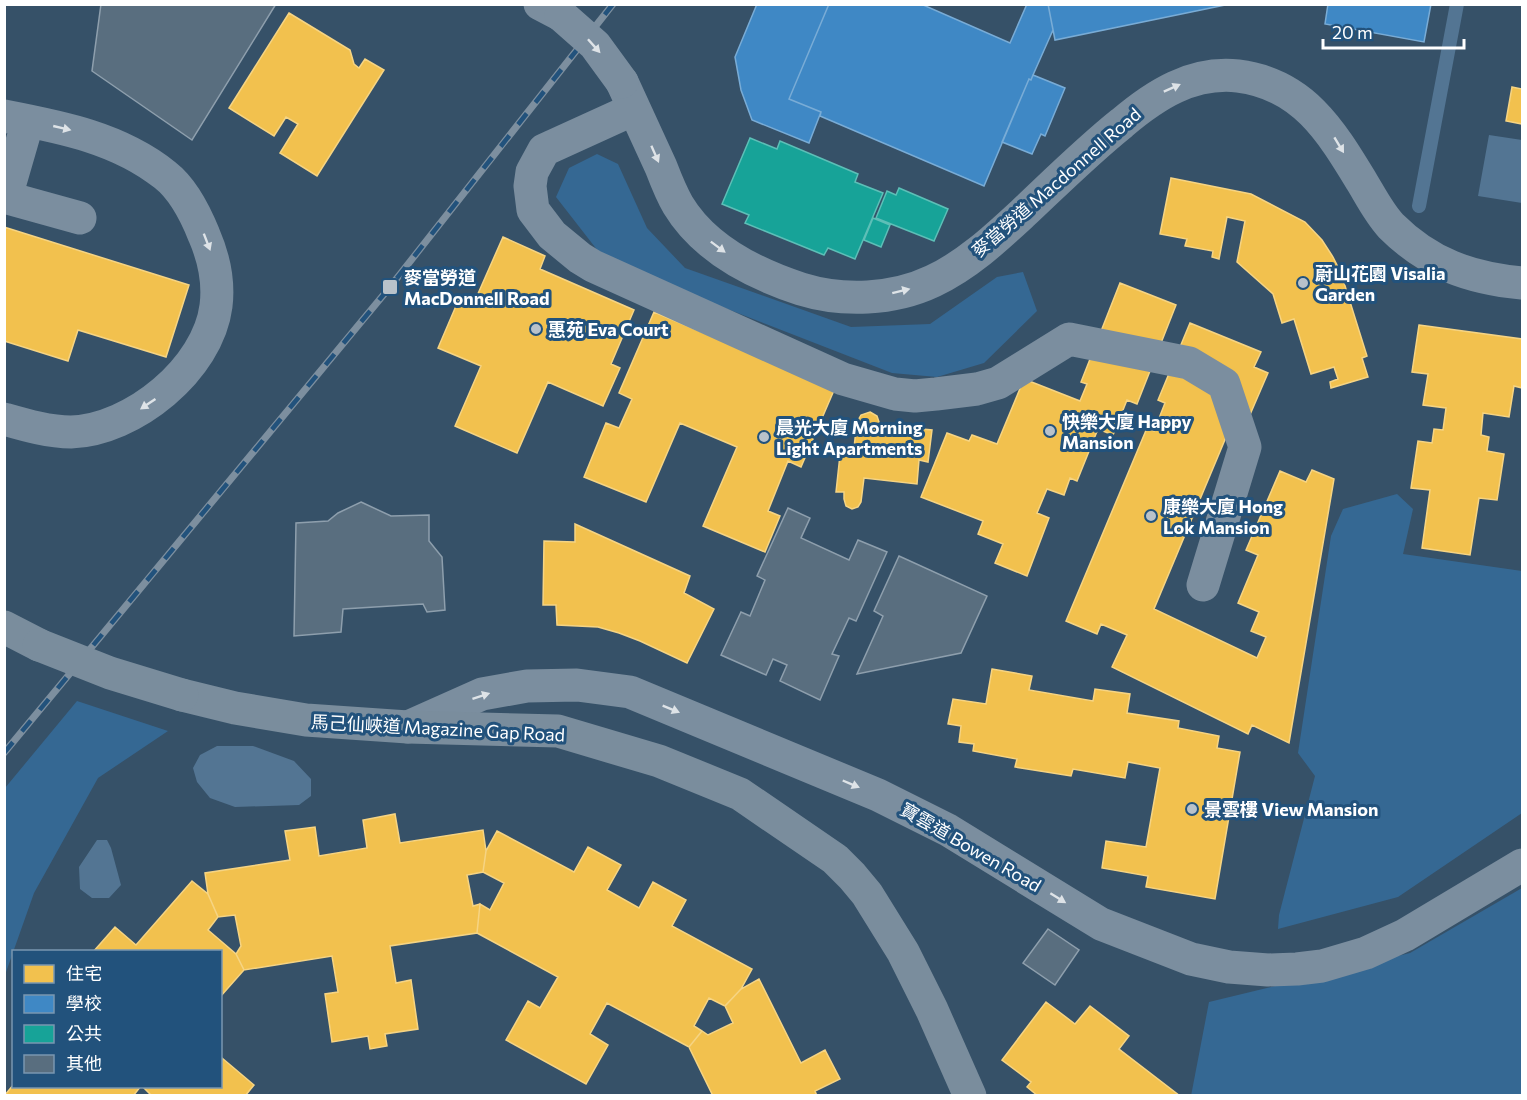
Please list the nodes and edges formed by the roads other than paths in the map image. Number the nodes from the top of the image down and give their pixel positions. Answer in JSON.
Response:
{"nodes":[{"id":1,"x":551,"y":10,"type":"edge"},
{"id":2,"x":628,"y":95,"type":"junction"},
{"id":3,"x":16,"y":118,"type":"edge"},
{"id":4,"x":5,"y":197,"type":"edge"},
{"id":5,"x":80,"y":218,"type":"dead end"},
{"id":6,"x":1522,"y":283,"type":"edge"},
{"id":7,"x":4,"y":418,"type":"edge"},
{"id":8,"x":1203,"y":585,"type":"dead end"},
{"id":9,"x":4,"y":627,"type":"edge"},
{"id":10,"x":408,"y":727,"type":"junction"},
{"id":11,"x":1522,"y":865,"type":"edge"},
{"id":12,"x":970,"y":1095,"type":"edge"}],
"edges":[{"from":1,"to":2,"type":"street","name":"麥當勞道 Macdonnell Road","one_way":true,"bridge":true},
{"from":2,"to":6,"type":"street","name":"麥當勞道 Macdonnell Road","one_way":true},
{"from":2,"to":8,"type":"street"},
{"from":3,"to":4,"type":"street"},
{"from":3,"to":7,"type":"street","one_way":true},
{"from":4,"to":5,"type":"street"},
{"from":9,"to":10,"type":"main road","name":"馬己仙峽道 Magazine Gap Road","bridge":true},
{"from":10,"to":11,"type":"street","name":"寶雲道 Bowen Road","one_way":true},
{"from":10,"to":12,"type":"main road","name":"馬己仙峽道 Magazine Gap Road"}]}
